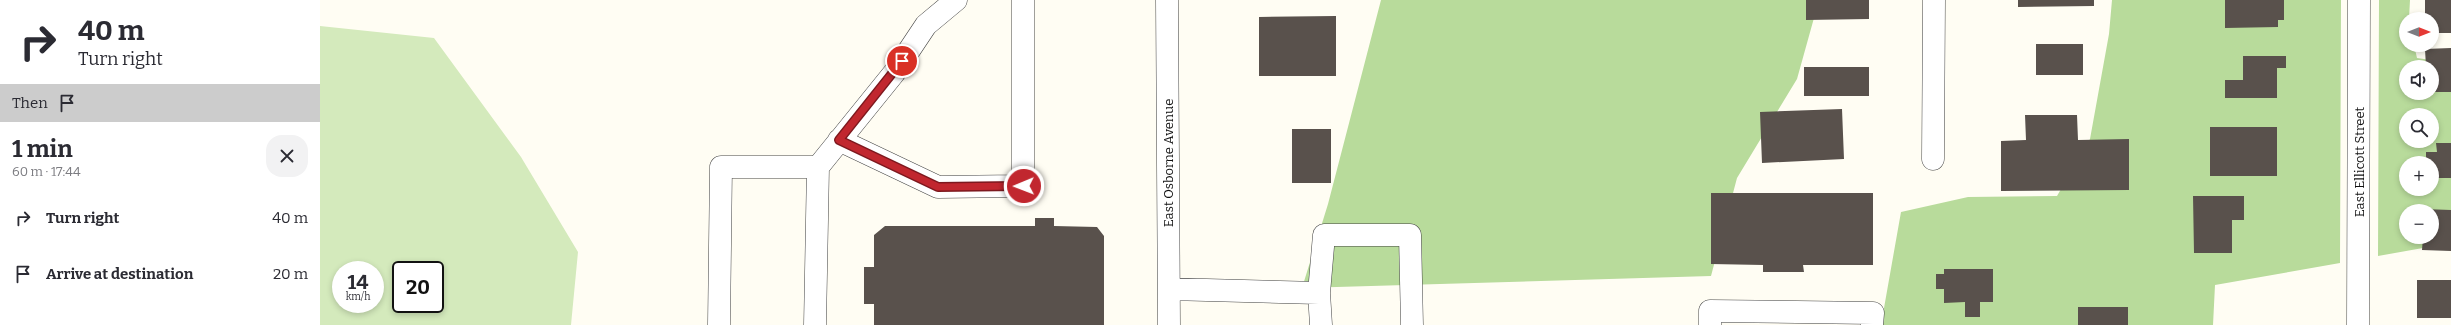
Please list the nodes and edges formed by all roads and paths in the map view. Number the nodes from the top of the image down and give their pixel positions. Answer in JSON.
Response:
{"nodes":[{"id":1,"x":956,"y":0,"type":"edge"},
{"id":2,"x":1023,"y":0,"type":"edge"},
{"id":3,"x":1167,"y":0,"type":"edge"},
{"id":4,"x":1934,"y":0,"type":"edge"},
{"id":5,"x":2359,"y":0,"type":"edge"},
{"id":6,"x":839,"y":140,"type":"junction"},
{"id":7,"x":1933,"y":159,"type":"dead end"},
{"id":8,"x":818,"y":167,"type":"junction"},
{"id":9,"x":1169,"y":289,"type":"junction"},
{"id":10,"x":1319,"y":293,"type":"junction"},
{"id":11,"x":719,"y":325,"type":"edge"},
{"id":12,"x":815,"y":325,"type":"edge"},
{"id":13,"x":1169,"y":325,"type":"edge"},
{"id":14,"x":1321,"y":325,"type":"edge"},
{"id":15,"x":1412,"y":325,"type":"edge"},
{"id":16,"x":1710,"y":325,"type":"edge"},
{"id":17,"x":1872,"y":325,"type":"edge"},
{"id":18,"x":2358,"y":325,"type":"edge"}],
"edges":[{"from":1,"to":6,"type":"street"},
{"from":2,"to":6,"type":"street"},
{"from":3,"to":9,"type":"street","name":"East Osborne Avenue"},
{"from":4,"to":7,"type":"street"},
{"from":5,"to":18,"type":"street","name":"East Ellicott Street"},
{"from":6,"to":8,"type":"street"},
{"from":8,"to":11,"type":"street"},
{"from":8,"to":12,"type":"street"},
{"from":9,"to":10,"type":"street"},
{"from":9,"to":13,"type":"street","name":"East Osborne Avenue"},
{"from":10,"to":14,"type":"street"},
{"from":10,"to":15,"type":"street"},
{"from":16,"to":17,"type":"street"}]}
